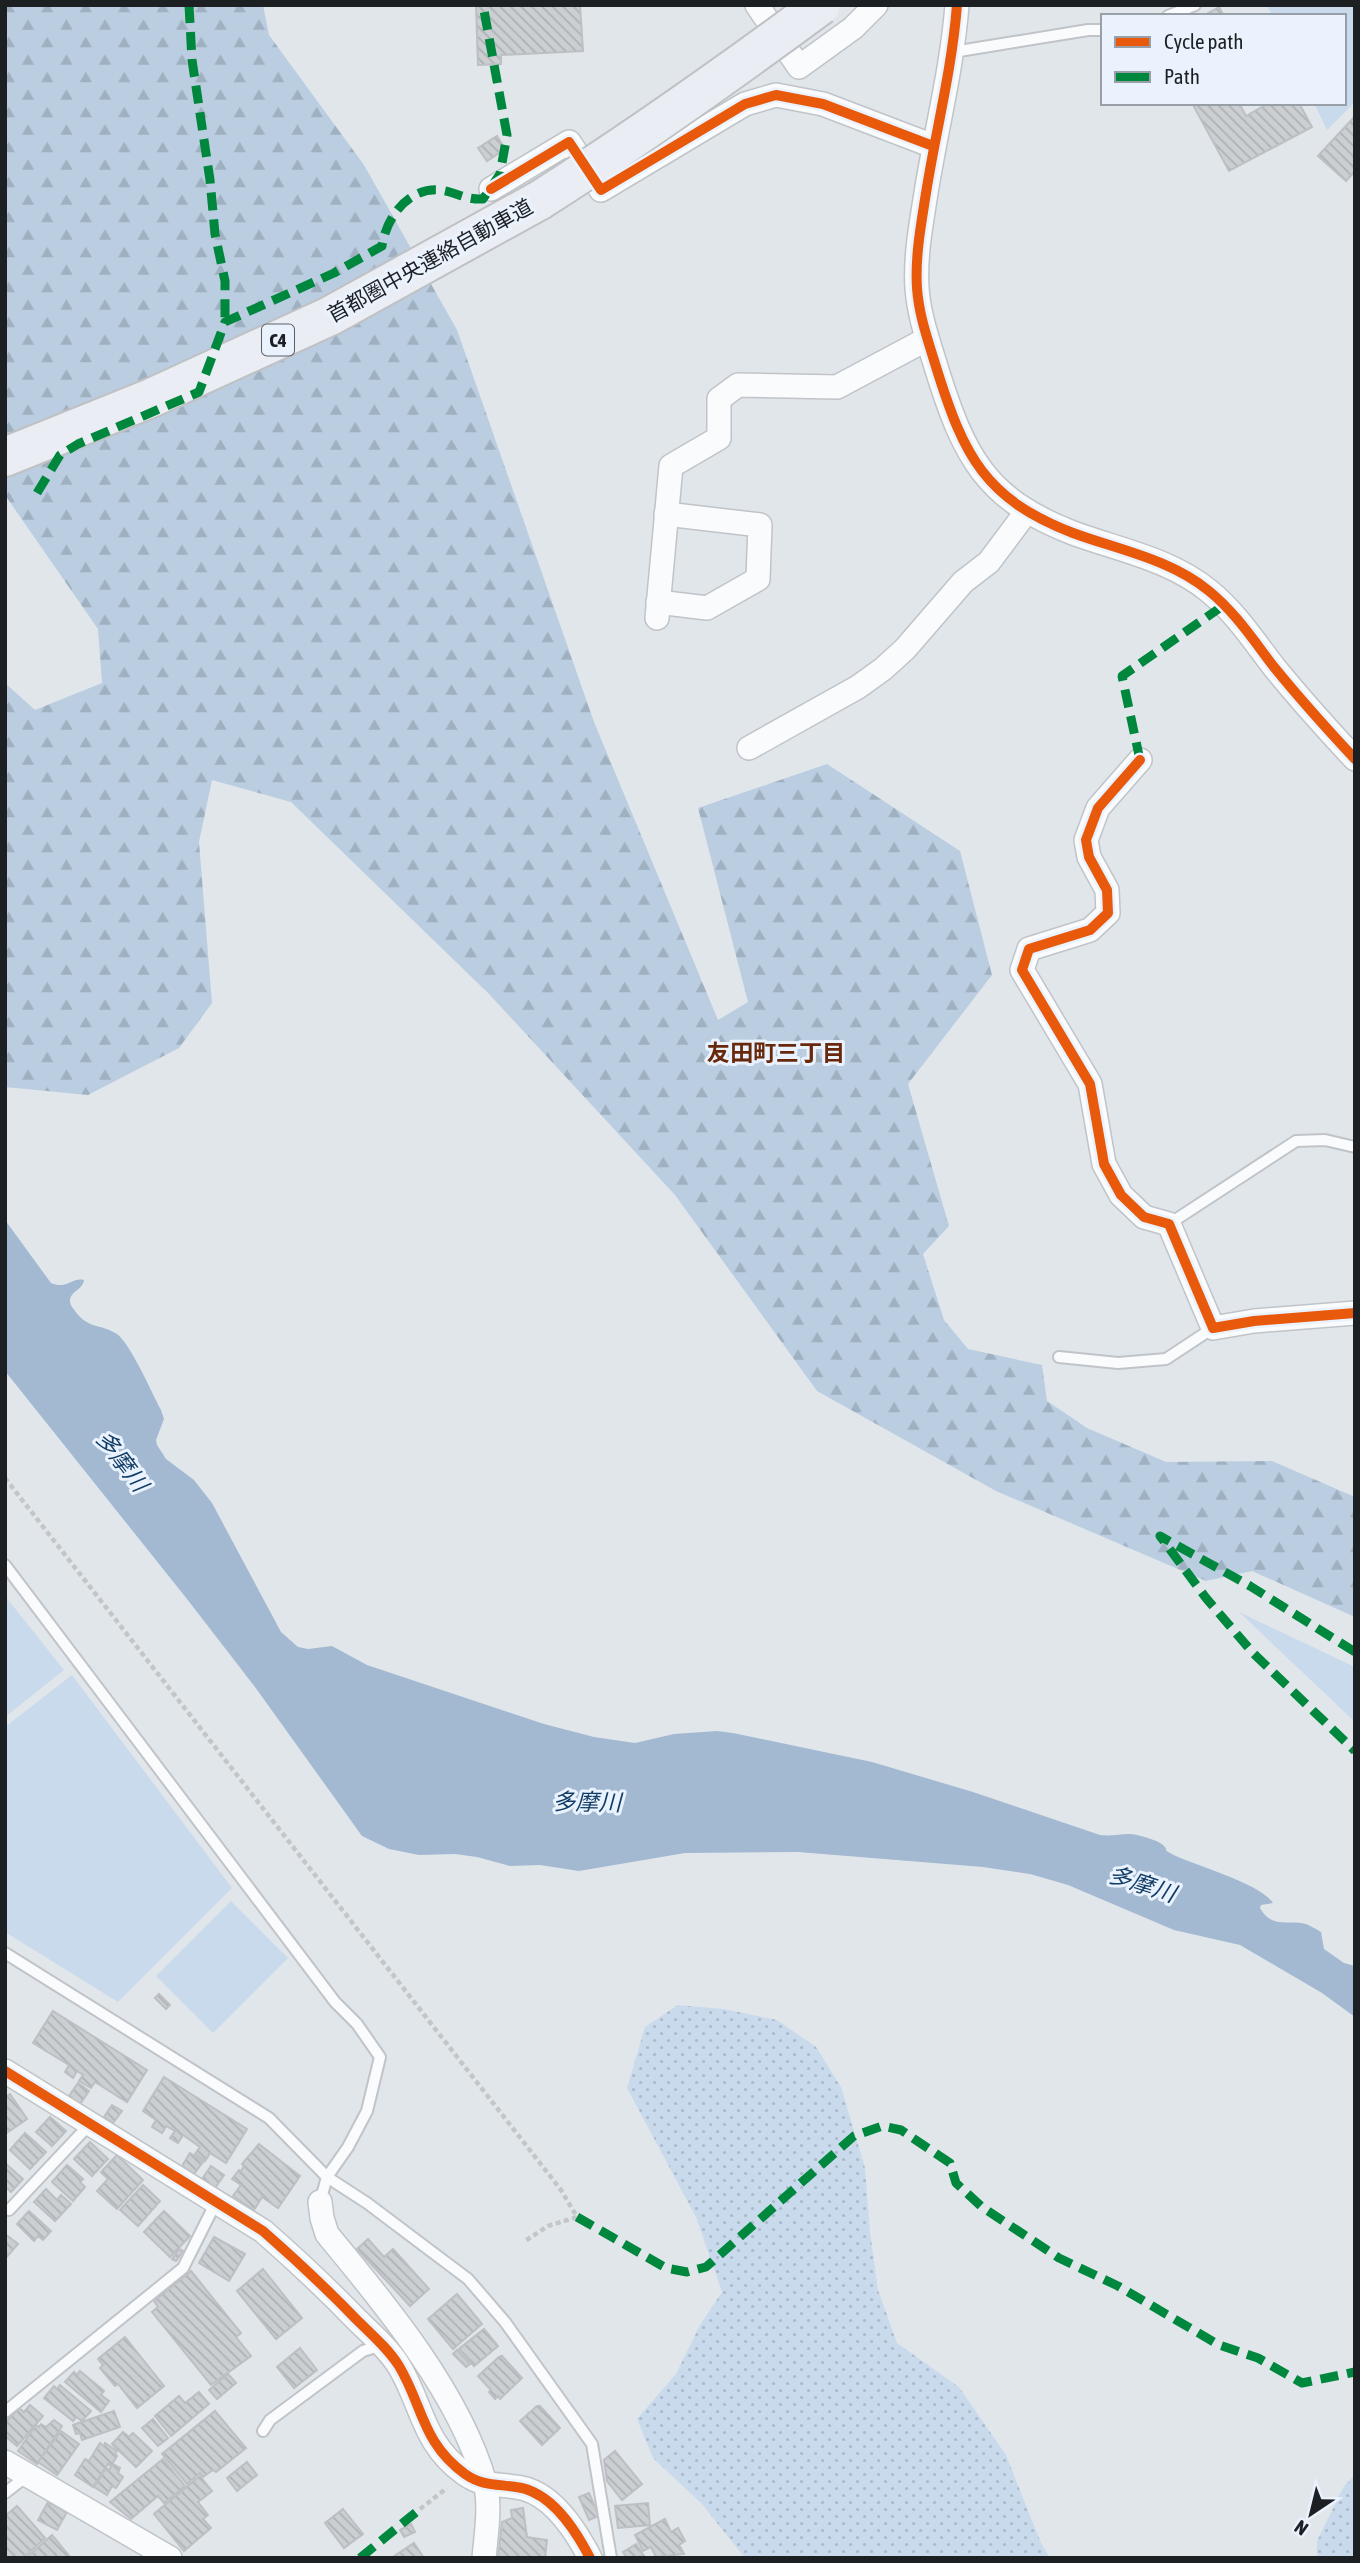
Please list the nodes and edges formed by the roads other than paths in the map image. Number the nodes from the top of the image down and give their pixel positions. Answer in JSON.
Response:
{"nodes":[{"id":1,"x":757,"y":5,"type":"edge"},
{"id":2,"x":796,"y":5,"type":"edge"},
{"id":3,"x":821,"y":5,"type":"edge"},
{"id":4,"x":876,"y":5,"type":"edge"},
{"id":5,"x":957,"y":5,"type":"edge"},
{"id":6,"x":1195,"y":5,"type":"edge"},
{"id":7,"x":1173,"y":14,"type":"edge"},
{"id":8,"x":1101,"y":30,"type":"edge"},
{"id":9,"x":953,"y":52,"type":"junction"},
{"id":10,"x":933,"y":146,"type":"junction"},
{"id":11,"x":491,"y":189,"type":"dead end"},
{"id":12,"x":927,"y":339,"type":"junction"},
{"id":13,"x":5,"y":441,"type":"edge"},
{"id":14,"x":5,"y":457,"type":"edge"},
{"id":15,"x":1027,"y":512,"type":"junction"},
{"id":16,"x":666,"y":514,"type":"junction"},
{"id":17,"x":749,"y":748,"type":"dead end"},
{"id":18,"x":1355,"y":759,"type":"edge"},
{"id":19,"x":1140,"y":760,"type":"dead end"},
{"id":20,"x":1355,"y":1147,"type":"edge"},
{"id":21,"x":1169,"y":1224,"type":"junction"},
{"id":22,"x":1355,"y":1313,"type":"edge"},
{"id":23,"x":1213,"y":1328,"type":"junction"},
{"id":24,"x":1059,"y":1357,"type":"dead end"},
{"id":25,"x":5,"y":1565,"type":"edge"},
{"id":26,"x":5,"y":1953,"type":"edge"},
{"id":27,"x":5,"y":2070,"type":"edge"},
{"id":28,"x":90,"y":2124,"type":"junction"},
{"id":29,"x":327,"y":2178,"type":"junction"},
{"id":30,"x":216,"y":2202,"type":"junction"},
{"id":31,"x":320,"y":2202,"type":"joint"},
{"id":32,"x":9,"y":2210,"type":"dead end"},
{"id":33,"x":382,"y":2345,"type":"junction"},
{"id":34,"x":5,"y":2412,"type":"edge"},
{"id":35,"x":263,"y":2431,"type":"dead end"},
{"id":36,"x":5,"y":2462,"type":"edge"},
{"id":37,"x":28,"y":2475,"type":"junction"},
{"id":38,"x":486,"y":2485,"type":"junction"},
{"id":39,"x":5,"y":2493,"type":"edge"},
{"id":40,"x":170,"y":2558,"type":"edge"},
{"id":41,"x":484,"y":2558,"type":"edge"},
{"id":42,"x":590,"y":2558,"type":"edge"},
{"id":43,"x":611,"y":2558,"type":"edge"}],
"edges":[{"from":1,"to":4,"type":"street"},
{"from":2,"to":13,"type":"highway","name":"首都圏中央連絡自動車道","number":"C4"},
{"from":3,"to":14,"type":"highway","name":"首都圏中央連絡自動車道","number":"C4","bridge":true},
{"from":5,"to":9,"type":"street"},
{"from":6,"to":7,"type":"lane"},
{"from":8,"to":9,"type":"lane"},
{"from":9,"to":10,"type":"street"},
{"from":10,"to":11,"type":"street"},
{"from":10,"to":12,"type":"street"},
{"from":12,"to":15,"type":"street"},
{"from":12,"to":16,"type":"street"},
{"from":15,"to":17,"type":"street"},
{"from":15,"to":18,"type":"street"},
{"from":16,"to":16,"type":"street"},
{"from":19,"to":21,"type":"street"},
{"from":20,"to":21,"type":"lane"},
{"from":21,"to":23,"type":"street"},
{"from":22,"to":23,"type":"street"},
{"from":23,"to":24,"type":"lane"},
{"from":25,"to":29,"type":"lane"},
{"from":26,"to":29,"type":"lane"},
{"from":27,"to":28,"type":"street"},
{"from":28,"to":30,"type":"street"},
{"from":28,"to":32,"type":"lane"},
{"from":29,"to":31,"type":"lane"},
{"from":29,"to":43,"type":"lane"},
{"from":30,"to":33,"type":"street"},
{"from":30,"to":34,"type":"lane"},
{"from":31,"to":38,"type":"street"},
{"from":33,"to":35,"type":"lane"},
{"from":33,"to":38,"type":"street"},
{"from":36,"to":37,"type":"street"},
{"from":37,"to":39,"type":"lane"},
{"from":37,"to":40,"type":"street"},
{"from":38,"to":41,"type":"street"},
{"from":38,"to":42,"type":"street"}]}
